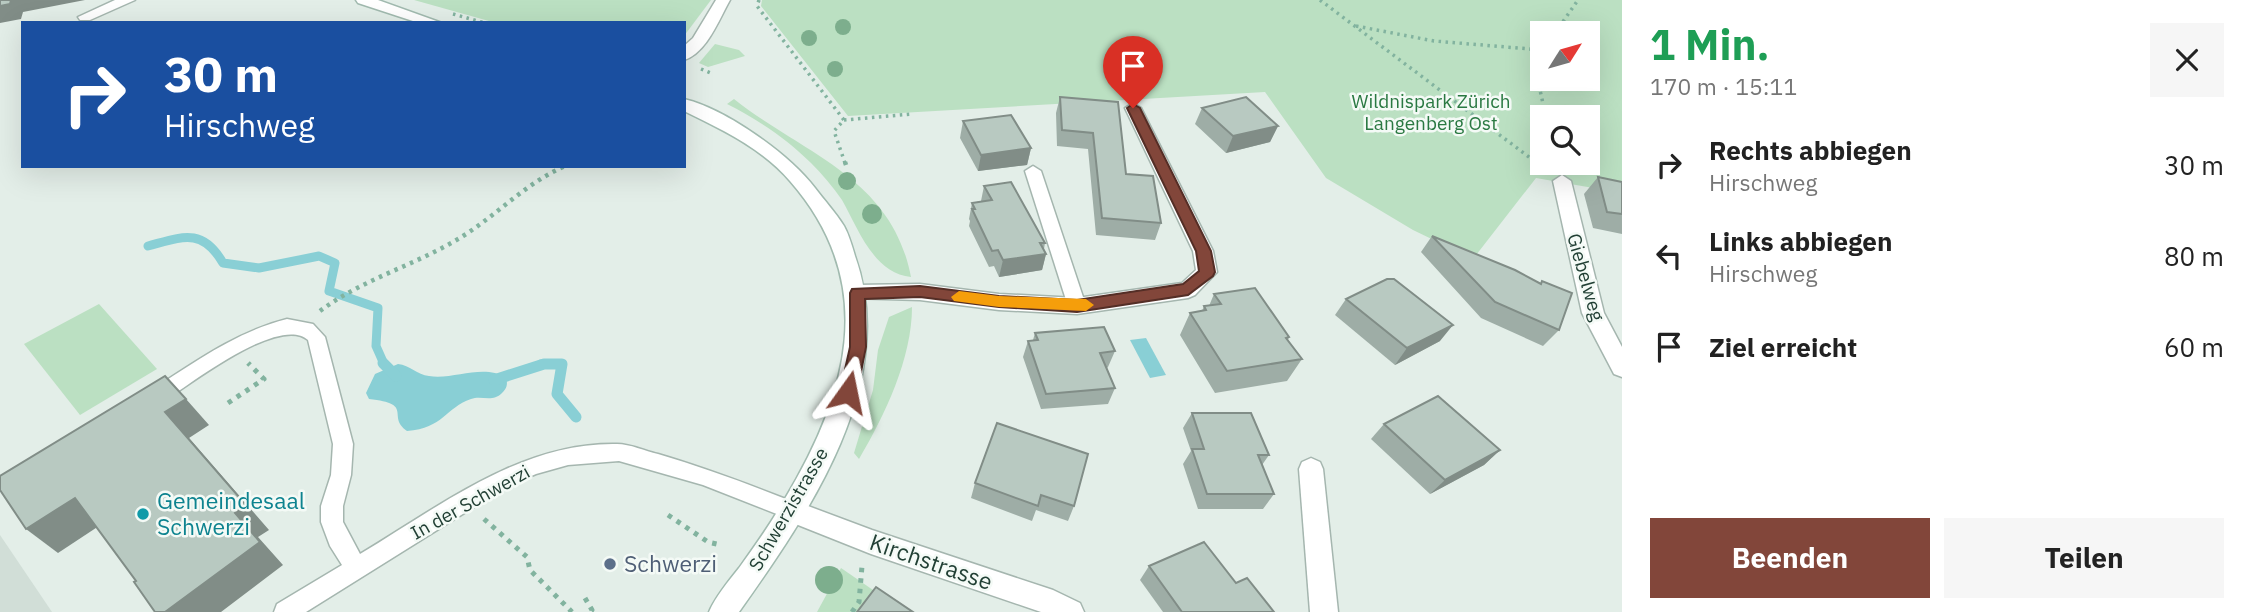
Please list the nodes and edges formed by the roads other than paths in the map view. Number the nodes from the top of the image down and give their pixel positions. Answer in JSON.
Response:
{"nodes":[{"id":1,"x":128,"y":0,"type":"edge"},
{"id":2,"x":363,"y":0,"type":"edge"},
{"id":3,"x":723,"y":0,"type":"edge"},
{"id":4,"x":86,"y":17,"type":"dead end"},
{"id":5,"x":429,"y":21,"type":"edge"},
{"id":6,"x":686,"y":53,"type":"edge"},
{"id":7,"x":686,"y":105,"type":"edge"},
{"id":8,"x":1133,"y":108,"type":"dead end"},
{"id":9,"x":1033,"y":171,"type":"dead end"},
{"id":10,"x":1562,"y":181,"type":"road end"},
{"id":11,"x":858,"y":293,"type":"junction"},
{"id":12,"x":1077,"y":306,"type":"junction"},
{"id":13,"x":1622,"y":368,"type":"edge"},
{"id":14,"x":133,"y":410,"type":"edge"},
{"id":15,"x":1311,"y":469,"type":"dead end"},
{"id":16,"x":792,"y":511,"type":"junction"},
{"id":17,"x":356,"y":568,"type":"junction"},
{"id":18,"x":285,"y":612,"type":"edge"},
{"id":19,"x":723,"y":612,"type":"edge"},
{"id":20,"x":1070,"y":612,"type":"edge"},
{"id":21,"x":1324,"y":612,"type":"edge"}],
"edges":[{"from":1,"to":4,"type":"street"},
{"from":2,"to":5,"type":"street"},
{"from":3,"to":6,"type":"street"},
{"from":7,"to":11,"type":"street","name":"Schwerzistrasse"},
{"from":8,"to":12,"type":"street"},
{"from":9,"to":12,"type":"lane"},
{"from":10,"to":13,"type":"street","name":"Giebelweg"},
{"from":11,"to":12,"type":"street"},
{"from":11,"to":16,"type":"street","name":"Schwerzistrasse"},
{"from":14,"to":17,"type":"lane"},
{"from":15,"to":21,"type":"street"},
{"from":16,"to":17,"type":"lane","name":"In der Schwerzi"},
{"from":16,"to":19,"type":"street","name":"Schwerzistrasse"},
{"from":16,"to":20,"type":"street","name":"Kirchstrasse"},
{"from":17,"to":18,"type":"lane","name":"In der Schwerzi"}]}
